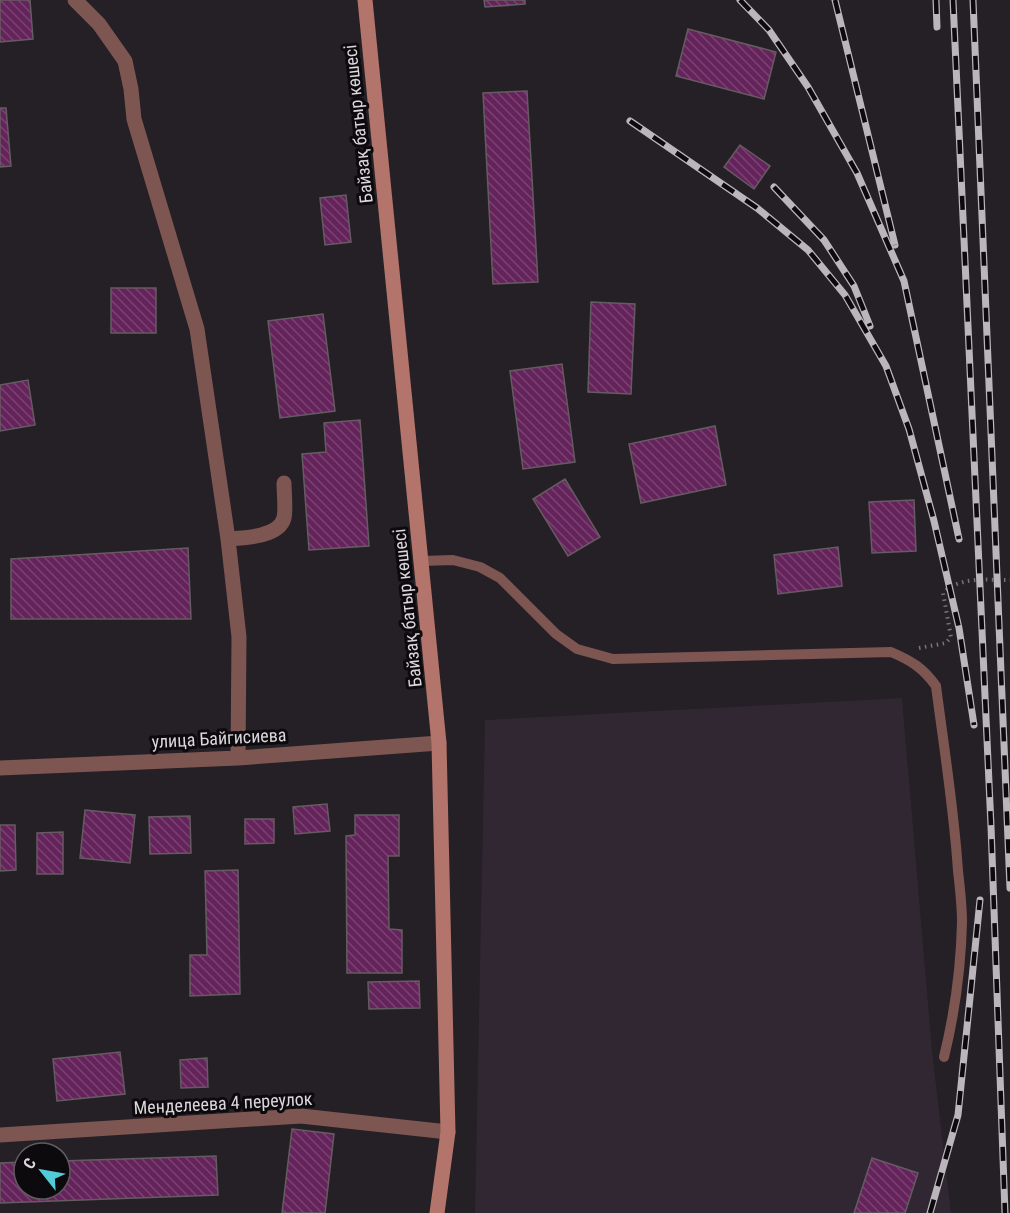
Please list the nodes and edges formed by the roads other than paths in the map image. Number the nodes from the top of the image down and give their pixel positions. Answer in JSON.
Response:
{"nodes":[{"id":1,"x":75,"y":0,"type":"edge"},
{"id":2,"x":365,"y":0,"type":"edge"},
{"id":3,"x":284,"y":483,"type":"dead end"},
{"id":4,"x":228,"y":539,"type":"junction"},
{"id":5,"x":422,"y":561,"type":"junction"},
{"id":6,"x":439,"y":743,"type":"junction"},
{"id":7,"x":238,"y":758,"type":"junction"},
{"id":8,"x":0,"y":768,"type":"edge"},
{"id":9,"x":944,"y":1057,"type":"dead end"},
{"id":10,"x":448,"y":1132,"type":"junction"},
{"id":11,"x":0,"y":1135,"type":"edge"},
{"id":12,"x":437,"y":1213,"type":"edge"}],
"edges":[{"from":1,"to":4,"type":"street"},
{"from":2,"to":5,"type":"main road","name":"Байзақ батыр көшесі"},
{"from":3,"to":4,"type":"street"},
{"from":4,"to":7,"type":"street"},
{"from":5,"to":6,"type":"main road","name":"Байзақ батыр көшесі"},
{"from":5,"to":9,"type":"lane"},
{"from":6,"to":7,"type":"street","name":"улица Байгисиева"},
{"from":6,"to":10,"type":"main road","name":"Байзақ батыр көшесі"},
{"from":7,"to":8,"type":"street","name":"улица Байгисиева"},
{"from":10,"to":11,"type":"street","name":"Менделеева 4 переулок"},
{"from":10,"to":12,"type":"main road","name":"Байзақ батыр көшесі"}]}
